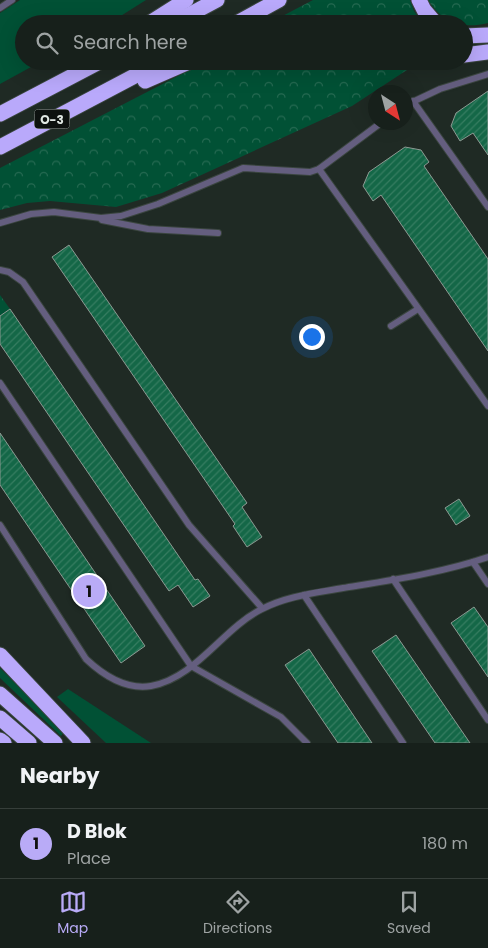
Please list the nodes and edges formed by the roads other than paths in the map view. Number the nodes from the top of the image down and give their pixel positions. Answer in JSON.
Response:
{"nodes":[{"id":1,"x":12,"y":0,"type":"edge"},
{"id":2,"x":186,"y":0,"type":"edge"},
{"id":3,"x":217,"y":0,"type":"edge"},
{"id":4,"x":279,"y":0,"type":"edge"},
{"id":5,"x":419,"y":0,"type":"edge"},
{"id":6,"x":0,"y":8,"type":"edge"},
{"id":7,"x":162,"y":15,"type":"edge"},
{"id":8,"x":189,"y":15,"type":"edge"},
{"id":9,"x":252,"y":15,"type":"edge"},
{"id":10,"x":428,"y":15,"type":"edge"},
{"id":11,"x":488,"y":35,"type":"edge"},
{"id":12,"x":473,"y":36,"type":"edge"},
{"id":13,"x":488,"y":52,"type":"edge"},
{"id":14,"x":473,"y":54,"type":"edge"},
{"id":15,"x":76,"y":70,"type":"edge"},
{"id":16,"x":84,"y":70,"type":"edge"},
{"id":17,"x":146,"y":70,"type":"edge"},
{"id":18,"x":170,"y":70,"type":"edge"},
{"id":19,"x":488,"y":74,"type":"edge"},
{"id":20,"x":105,"y":92,"type":"junction"},
{"id":21,"x":35,"y":96,"type":"junction"},
{"id":22,"x":414,"y":101,"type":"joint"},
{"id":23,"x":0,"y":114,"type":"edge"},
{"id":24,"x":371,"y":130,"type":"edge"},
{"id":25,"x":0,"y":147,"type":"edge"},
{"id":26,"x":319,"y":169,"type":"junction"},
{"id":27,"x":488,"y":207,"type":"edge"},
{"id":28,"x":81,"y":216,"type":"junction"},
{"id":29,"x":0,"y":223,"type":"edge"},
{"id":30,"x":218,"y":232,"type":"dead end"},
{"id":31,"x":0,"y":270,"type":"edge"},
{"id":32,"x":418,"y":309,"type":"junction"},
{"id":33,"x":391,"y":326,"type":"dead end"},
{"id":34,"x":0,"y":383,"type":"edge"},
{"id":35,"x":488,"y":406,"type":"edge"},
{"id":36,"x":0,"y":525,"type":"edge"},
{"id":37,"x":488,"y":557,"type":"edge"},
{"id":38,"x":473,"y":562,"type":"junction"},
{"id":39,"x":393,"y":579,"type":"junction"},
{"id":40,"x":488,"y":584,"type":"edge"},
{"id":41,"x":304,"y":595,"type":"junction"},
{"id":42,"x":262,"y":608,"type":"junction"},
{"id":43,"x":0,"y":655,"type":"edge"},
{"id":44,"x":191,"y":666,"type":"junction"},
{"id":45,"x":0,"y":694,"type":"edge"},
{"id":46,"x":0,"y":718,"type":"edge"},
{"id":47,"x":488,"y":720,"type":"edge"},
{"id":48,"x":0,"y":740,"type":"edge"},
{"id":49,"x":84,"y":742,"type":"edge"},
{"id":50,"x":4,"y":743,"type":"edge"},
{"id":51,"x":29,"y":743,"type":"edge"},
{"id":52,"x":55,"y":743,"type":"edge"},
{"id":53,"x":307,"y":743,"type":"edge"},
{"id":54,"x":403,"y":743,"type":"edge"}],
"edges":[{"from":1,"to":6,"type":"lane"},
{"from":2,"to":7,"type":"highway"},
{"from":3,"to":8,"type":"highway"},
{"from":4,"to":9,"type":"highway"},
{"from":5,"to":10,"type":"highway"},
{"from":11,"to":12,"type":"highway"},
{"from":13,"to":14,"type":"highway"},
{"from":15,"to":21,"type":"highway"},
{"from":16,"to":21,"type":"highway","number":"O-3"},
{"from":17,"to":20,"type":"highway","number":"O-3"},
{"from":18,"to":20,"type":"highway"},
{"from":19,"to":22,"type":"lane"},
{"from":20,"to":25,"type":"highway","number":"O-3"},
{"from":21,"to":23,"type":"highway","number":"O-3"},
{"from":22,"to":27,"type":"lane"},
{"from":24,"to":26,"type":"lane"},
{"from":26,"to":28,"type":"lane"},
{"from":26,"to":32,"type":"lane"},
{"from":28,"to":29,"type":"lane"},
{"from":28,"to":30,"type":"lane"},
{"from":31,"to":42,"type":"lane"},
{"from":32,"to":33,"type":"lane"},
{"from":32,"to":35,"type":"lane"},
{"from":34,"to":44,"type":"lane"},
{"from":36,"to":44,"type":"lane"},
{"from":37,"to":38,"type":"lane"},
{"from":38,"to":39,"type":"lane"},
{"from":38,"to":40,"type":"lane"},
{"from":39,"to":41,"type":"lane"},
{"from":39,"to":47,"type":"lane"},
{"from":41,"to":42,"type":"lane"},
{"from":41,"to":54,"type":"lane"},
{"from":42,"to":44,"type":"lane"},
{"from":43,"to":49,"type":"highway"},
{"from":44,"to":53,"type":"lane"},
{"from":45,"to":52,"type":"highway"},
{"from":46,"to":51,"type":"highway"},
{"from":48,"to":50,"type":"highway"}]}
